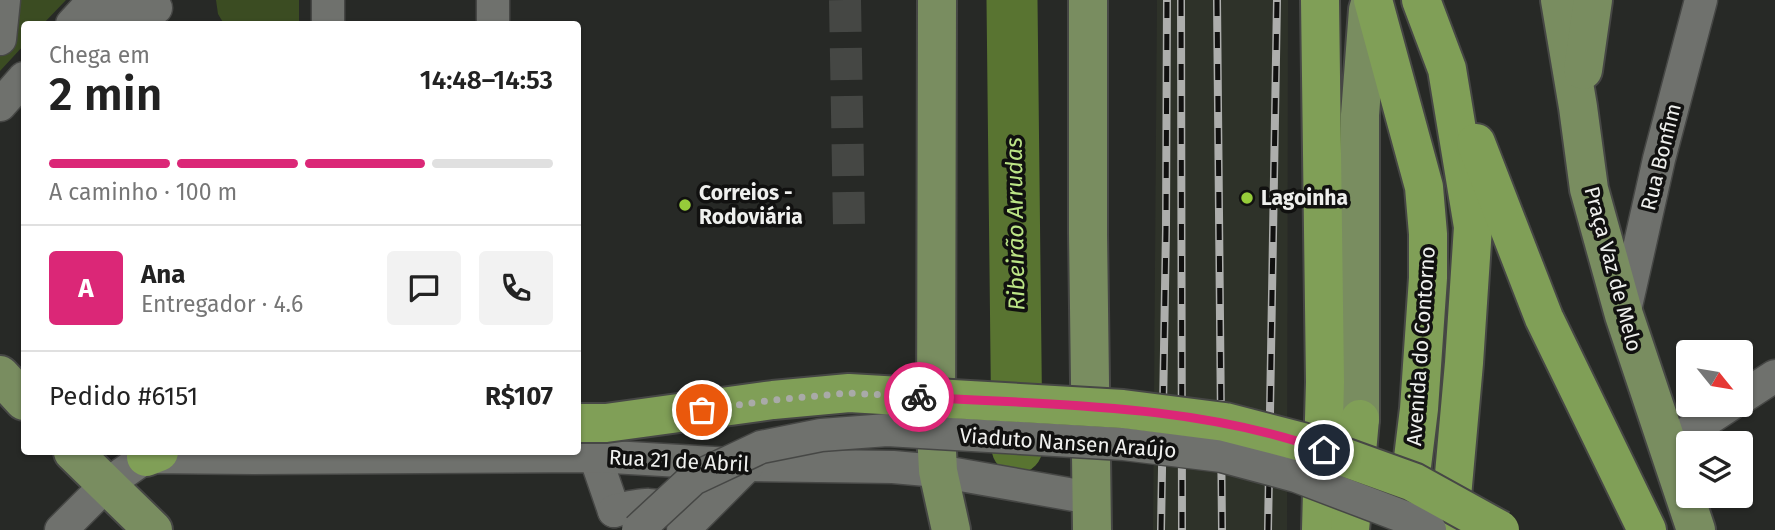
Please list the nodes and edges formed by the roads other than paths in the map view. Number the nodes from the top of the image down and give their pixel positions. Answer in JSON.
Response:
{"nodes":[{"id":1,"x":4,"y":0,"type":"edge"},
{"id":2,"x":328,"y":0,"type":"edge"},
{"id":3,"x":493,"y":0,"type":"edge"},
{"id":4,"x":937,"y":0,"type":"edge"},
{"id":5,"x":1088,"y":0,"type":"edge"},
{"id":6,"x":1320,"y":0,"type":"edge"},
{"id":7,"x":1372,"y":0,"type":"edge"},
{"id":8,"x":1421,"y":0,"type":"edge"},
{"id":9,"x":1560,"y":0,"type":"edge"},
{"id":10,"x":1592,"y":0,"type":"edge"},
{"id":11,"x":1701,"y":0,"type":"edge"},
{"id":12,"x":159,"y":11,"type":"edge"},
{"id":13,"x":75,"y":21,"type":"edge"},
{"id":14,"x":328,"y":21,"type":"edge"},
{"id":15,"x":493,"y":21,"type":"edge"},
{"id":16,"x":0,"y":39,"type":"edge"},
{"id":17,"x":1447,"y":69,"type":"junction"},
{"id":18,"x":21,"y":81,"type":"edge"},
{"id":19,"x":0,"y":105,"type":"edge"},
{"id":20,"x":1578,"y":107,"type":"junction"},
{"id":21,"x":1624,"y":315,"type":"junction"},
{"id":22,"x":0,"y":375,"type":"edge"},
{"id":23,"x":1775,"y":376,"type":"edge"},
{"id":24,"x":1754,"y":390,"type":"edge"},
{"id":25,"x":21,"y":398,"type":"edge"},
{"id":26,"x":1712,"y":417,"type":"edge"},
{"id":27,"x":1360,"y":419,"type":"junction"},
{"id":28,"x":583,"y":441,"type":"edge"},
{"id":29,"x":1668,"y":446,"type":"junction"},
{"id":30,"x":76,"y":455,"type":"edge"},
{"id":31,"x":151,"y":455,"type":"edge"},
{"id":32,"x":182,"y":455,"type":"edge"},
{"id":33,"x":324,"y":455,"type":"edge"},
{"id":34,"x":748,"y":465,"type":"junction"},
{"id":35,"x":938,"y":471,"type":"junction"},
{"id":36,"x":106,"y":485,"type":"junction"},
{"id":37,"x":1092,"y":514,"type":"edge"},
{"id":38,"x":616,"y":524,"type":"edge"},
{"id":39,"x":689,"y":524,"type":"edge"},
{"id":40,"x":61,"y":530,"type":"edge"},
{"id":41,"x":153,"y":530,"type":"edge"},
{"id":42,"x":951,"y":530,"type":"edge"},
{"id":43,"x":1321,"y":530,"type":"edge"},
{"id":44,"x":1350,"y":530,"type":"edge"},
{"id":45,"x":1368,"y":530,"type":"edge"},
{"id":46,"x":1404,"y":530,"type":"edge"},
{"id":47,"x":1430,"y":530,"type":"edge"},
{"id":48,"x":1449,"y":530,"type":"edge"},
{"id":49,"x":1500,"y":530,"type":"edge"},
{"id":50,"x":1647,"y":530,"type":"edge"},
{"id":51,"x":1696,"y":530,"type":"edge"}],
"edges":[{"from":1,"to":16,"type":"street"},
{"from":2,"to":14,"type":"street"},
{"from":3,"to":15,"type":"street"},
{"from":4,"to":35,"type":"main road"},
{"from":5,"to":37,"type":"main road"},
{"from":6,"to":43,"type":"highway"},
{"from":7,"to":27,"type":"main road"},
{"from":7,"to":46,"type":"highway","name":"Avenida do Contorno"},
{"from":8,"to":17,"type":"highway","name":"Avenida do Contorno"},
{"from":9,"to":20,"type":"main road","name":"Praça Vaz de Melo"},
{"from":10,"to":20,"type":"main road"},
{"from":11,"to":21,"type":"street","name":"Rua Bonfim"},
{"from":12,"to":13,"type":"street"},
{"from":17,"to":48,"type":"highway","name":"Avenida do Contorno"},
{"from":17,"to":50,"type":"highway"},
{"from":18,"to":19,"type":"street"},
{"from":20,"to":21,"type":"main road","name":"Praça Vaz de Melo"},
{"from":21,"to":29,"type":"main road","name":"Praça Vaz de Melo"},
{"from":22,"to":25,"type":"main road"},
{"from":23,"to":24,"type":"street"},
{"from":26,"to":29,"type":"street"},
{"from":27,"to":44,"type":"highway"},
{"from":27,"to":45,"type":"highway"},
{"from":28,"to":34,"type":"street","name":"Rua 21 de Abril"},
{"from":28,"to":38,"type":"street"},
{"from":28,"to":49,"type":"highway","bridge":true},
{"from":29,"to":51,"type":"main road","name":"Praça Vaz de Melo"},
{"from":30,"to":36,"type":"main road"},
{"from":31,"to":36,"type":"street","name":"Rua 21 de Abril"},
{"from":32,"to":33,"type":"street","name":"Rua 21 de Abril"},
{"from":34,"to":35,"type":"street","name":"Rua 21 de Abril"},
{"from":34,"to":39,"type":"street"},
{"from":35,"to":37,"type":"street","name":"Rua 21 de Abril"},
{"from":35,"to":42,"type":"main road"},
{"from":36,"to":40,"type":"street","name":"Rua 21 de Abril"},
{"from":36,"to":41,"type":"main road"},
{"from":38,"to":39,"type":"street"},
{"from":38,"to":47,"type":"street","name":"Viaduto Nansen Araújo","bridge":true}]}
